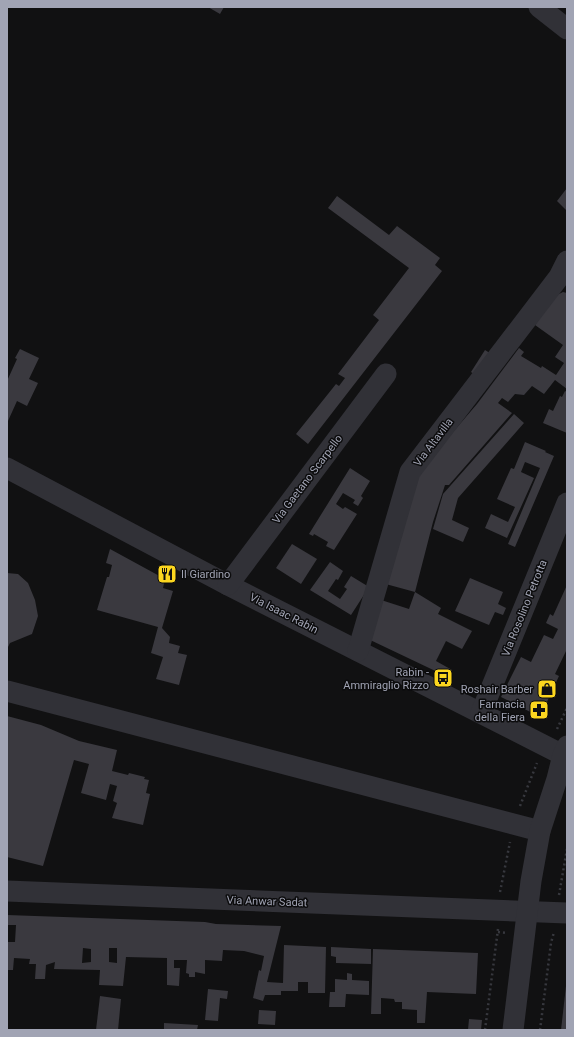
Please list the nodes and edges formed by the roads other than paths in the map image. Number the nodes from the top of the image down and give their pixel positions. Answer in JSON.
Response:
{"nodes":[{"id":1,"x":539,"y":7,"type":"edge"},
{"id":2,"x":567,"y":29,"type":"edge"},
{"id":3,"x":567,"y":261,"type":"edge"},
{"id":4,"x":386,"y":374,"type":"dead end"},
{"id":5,"x":7,"y":468,"type":"edge"},
{"id":6,"x":567,"y":503,"type":"edge"},
{"id":7,"x":228,"y":585,"type":"junction"},
{"id":8,"x":358,"y":651,"type":"junction"},
{"id":9,"x":7,"y":691,"type":"edge"},
{"id":10,"x":481,"y":713,"type":"junction"},
{"id":11,"x":566,"y":752,"type":"edge"},
{"id":12,"x":567,"y":782,"type":"edge"},
{"id":13,"x":548,"y":810,"type":"junction"},
{"id":14,"x":540,"y":831,"type":"junction"},
{"id":15,"x":7,"y":891,"type":"edge"},
{"id":16,"x":527,"y":912,"type":"junction"},
{"id":17,"x":562,"y":913,"type":"edge"},
{"id":18,"x":513,"y":1030,"type":"edge"}],
"edges":[{"from":1,"to":2,"type":"street"},
{"from":3,"to":8,"type":"street","name":"Via Altavilla"},
{"from":4,"to":7,"type":"street","name":"Via Gaetano Scarpello"},
{"from":5,"to":7,"type":"street","name":"Via Isaac Rabin"},
{"from":6,"to":10,"type":"street","name":"Via Rosolino Petrotta"},
{"from":7,"to":8,"type":"street","name":"Via Isaac Rabin"},
{"from":8,"to":10,"type":"street","name":"Via Isaac Rabin"},
{"from":9,"to":14,"type":"street"},
{"from":10,"to":11,"type":"street","name":"Via Isaac Rabin"},
{"from":11,"to":13,"type":"street"},
{"from":12,"to":13,"type":"street"},
{"from":13,"to":14,"type":"street"},
{"from":14,"to":16,"type":"street"},
{"from":15,"to":16,"type":"street","name":"Via Anwar Sadat"},
{"from":16,"to":17,"type":"street","name":"Via Anwar Sadat"},
{"from":16,"to":18,"type":"street"}]}
